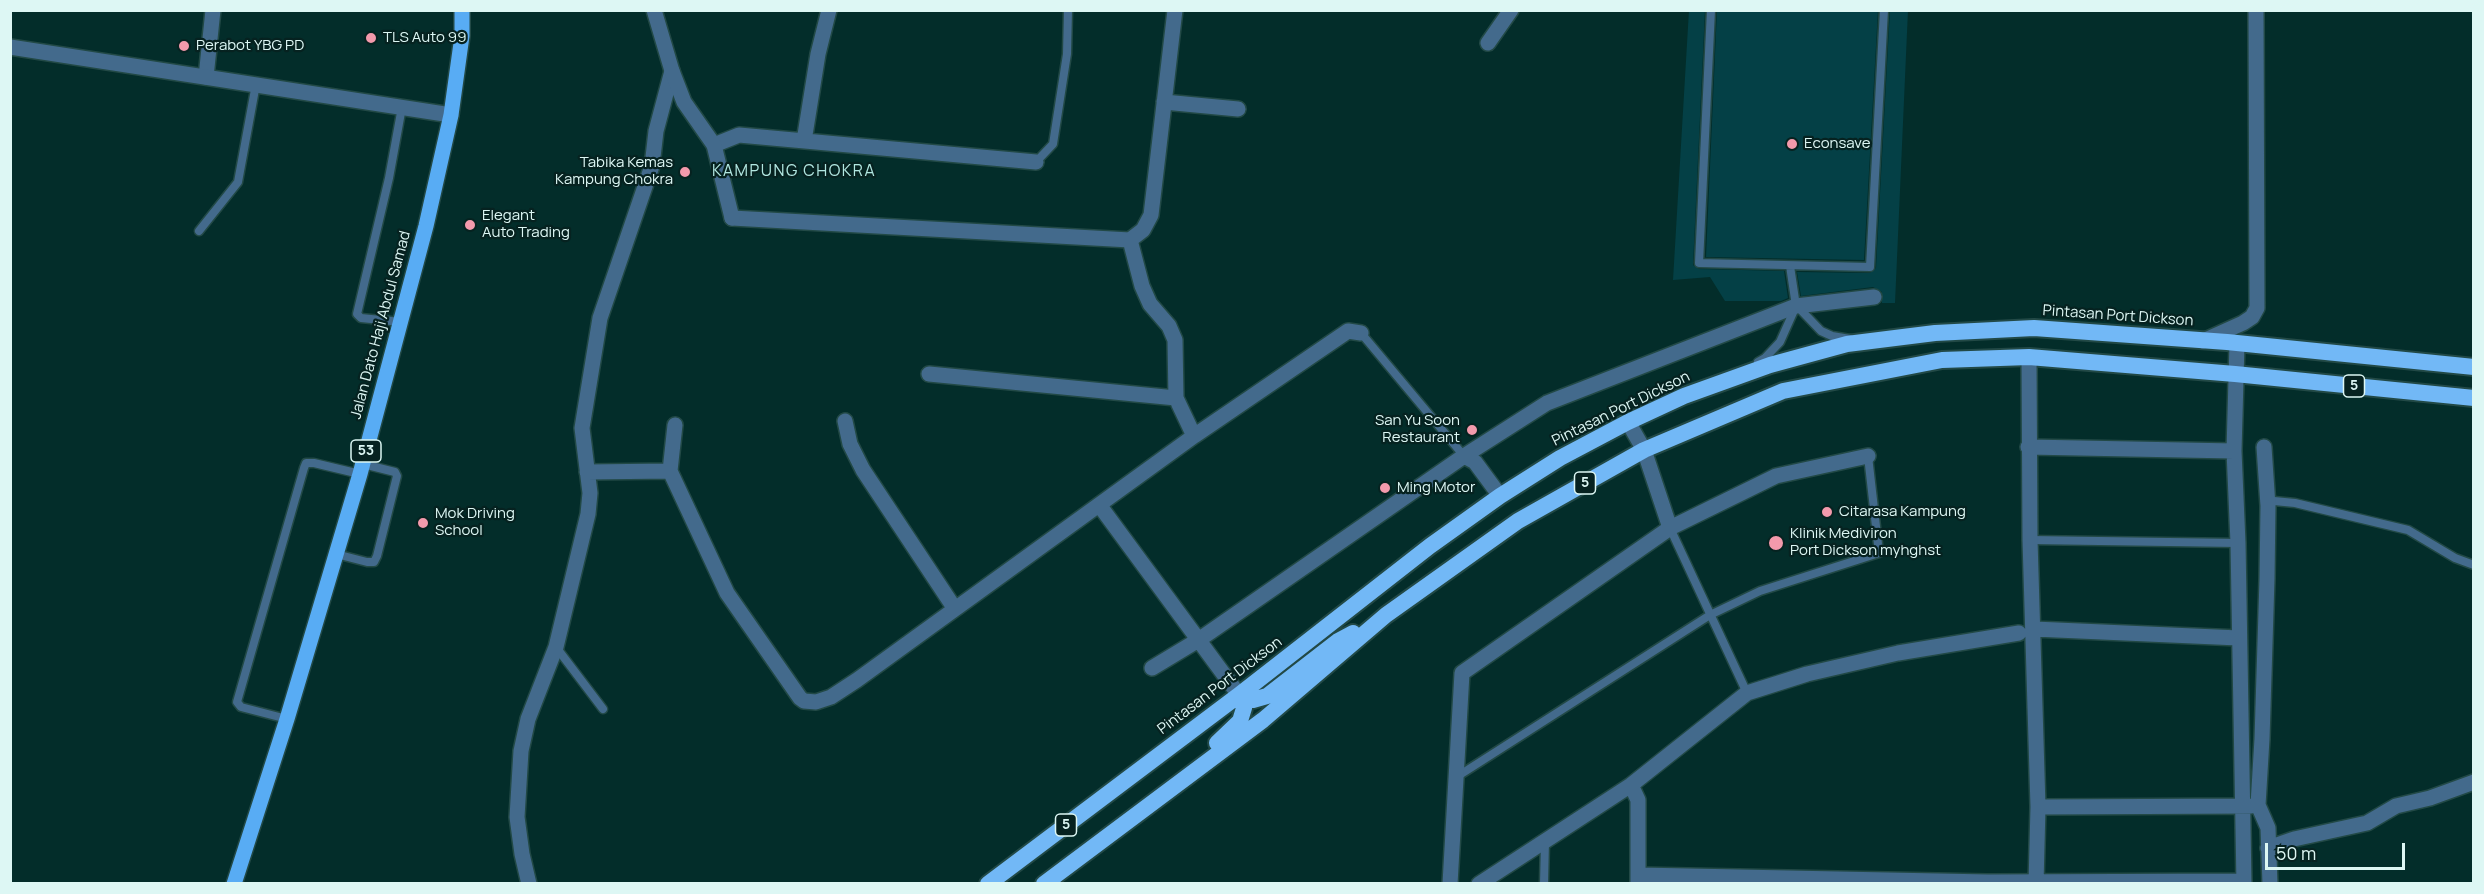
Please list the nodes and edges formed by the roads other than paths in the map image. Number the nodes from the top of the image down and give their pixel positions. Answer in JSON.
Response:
{"nodes":[{"id":1,"x":213,"y":10,"type":"edge"},
{"id":2,"x":462,"y":10,"type":"edge"},
{"id":3,"x":654,"y":10,"type":"edge"},
{"id":4,"x":829,"y":10,"type":"edge"},
{"id":5,"x":1068,"y":10,"type":"edge"},
{"id":6,"x":1175,"y":10,"type":"edge"},
{"id":7,"x":1511,"y":10,"type":"edge"},
{"id":8,"x":1711,"y":10,"type":"edge"},
{"id":9,"x":1884,"y":10,"type":"edge"},
{"id":10,"x":2256,"y":10,"type":"edge"},
{"id":11,"x":1488,"y":44,"type":"dead end"},
{"id":12,"x":10,"y":47,"type":"edge"},
{"id":13,"x":672,"y":71,"type":"junction"},
{"id":14,"x":206,"y":77,"type":"junction"},
{"id":15,"x":256,"y":84,"type":"junction"},
{"id":16,"x":1164,"y":102,"type":"junction"},
{"id":17,"x":402,"y":107,"type":"junction"},
{"id":18,"x":1238,"y":109,"type":"dead end"},
{"id":19,"x":451,"y":115,"type":"junction"},
{"id":20,"x":804,"y":141,"type":"junction"},
{"id":21,"x":714,"y":146,"type":"junction"},
{"id":22,"x":1036,"y":162,"type":"joint"},
{"id":23,"x":200,"y":231,"type":"dead end"},
{"id":24,"x":1130,"y":240,"type":"junction"},
{"id":25,"x":1790,"y":266,"type":"junction"},
{"id":26,"x":1874,"y":297,"type":"dead end"},
{"id":27,"x":1796,"y":306,"type":"junction"},
{"id":28,"x":401,"y":322,"type":"junction"},
{"id":29,"x":1361,"y":333,"type":"joint"},
{"id":30,"x":2203,"y":340,"type":"junction"},
{"id":31,"x":1867,"y":342,"type":"junction"},
{"id":32,"x":2237,"y":343,"type":"junction"},
{"id":33,"x":2029,"y":357,"type":"junction"},
{"id":34,"x":2474,"y":367,"type":"edge"},
{"id":35,"x":929,"y":374,"type":"dead end"},
{"id":36,"x":2235,"y":374,"type":"junction"},
{"id":37,"x":1724,"y":382,"type":"junction"},
{"id":38,"x":1176,"y":398,"type":"junction"},
{"id":39,"x":2474,"y":398,"type":"edge"},
{"id":40,"x":845,"y":421,"type":"dead end"},
{"id":41,"x":1628,"y":422,"type":"junction"},
{"id":42,"x":675,"y":425,"type":"dead end"},
{"id":43,"x":1194,"y":436,"type":"junction"},
{"id":44,"x":2028,"y":447,"type":"junction"},
{"id":45,"x":2264,"y":447,"type":"dead end"},
{"id":46,"x":1644,"y":450,"type":"junction"},
{"id":47,"x":2234,"y":452,"type":"junction"},
{"id":48,"x":1464,"y":456,"type":"junction"},
{"id":49,"x":1869,"y":456,"type":"joint"},
{"id":50,"x":362,"y":469,"type":"junction"},
{"id":51,"x":670,"y":471,"type":"junction"},
{"id":52,"x":586,"y":472,"type":"junction"},
{"id":53,"x":1500,"y":496,"type":"junction"},
{"id":54,"x":1100,"y":506,"type":"junction"},
{"id":55,"x":2268,"y":506,"type":"junction"},
{"id":56,"x":1670,"y":528,"type":"junction"},
{"id":57,"x":2030,"y":540,"type":"junction"},
{"id":58,"x":2238,"y":543,"type":"junction"},
{"id":59,"x":336,"y":554,"type":"junction"},
{"id":60,"x":2474,"y":565,"type":"edge"},
{"id":61,"x":955,"y":609,"type":"junction"},
{"id":62,"x":1386,"y":615,"type":"junction"},
{"id":63,"x":1710,"y":615,"type":"junction"},
{"id":64,"x":2027,"y":631,"type":"junction"},
{"id":65,"x":2239,"y":638,"type":"junction"},
{"id":66,"x":1200,"y":639,"type":"junction"},
{"id":67,"x":556,"y":647,"type":"junction"},
{"id":68,"x":1152,"y":668,"type":"dead end"},
{"id":69,"x":1747,"y":693,"type":"junction"},
{"id":70,"x":1239,"y":695,"type":"junction"},
{"id":71,"x":603,"y":709,"type":"dead end"},
{"id":72,"x":287,"y":718,"type":"junction"},
{"id":73,"x":1458,"y":777,"type":"junction"},
{"id":74,"x":2474,"y":782,"type":"edge"},
{"id":75,"x":1631,"y":785,"type":"junction"},
{"id":76,"x":1166,"y":791,"type":"junction"},
{"id":77,"x":2250,"y":806,"type":"junction"},
{"id":78,"x":2038,"y":807,"type":"junction"},
{"id":79,"x":1545,"y":841,"type":"junction"},
{"id":80,"x":2268,"y":848,"type":"junction"},
{"id":81,"x":1639,"y":880,"type":"edge"},
{"id":82,"x":1886,"y":882,"type":"edge"},
{"id":83,"x":1923,"y":882,"type":"edge"},
{"id":84,"x":2036,"y":882,"type":"edge"},
{"id":85,"x":2244,"y":882,"type":"edge"},
{"id":86,"x":1988,"y":883,"type":"edge"},
{"id":87,"x":234,"y":884,"type":"edge"},
{"id":88,"x":529,"y":884,"type":"edge"},
{"id":89,"x":988,"y":884,"type":"edge"},
{"id":90,"x":1044,"y":884,"type":"edge"},
{"id":91,"x":1450,"y":884,"type":"edge"},
{"id":92,"x":1479,"y":884,"type":"edge"},
{"id":93,"x":1544,"y":884,"type":"edge"},
{"id":94,"x":2270,"y":884,"type":"edge"}],
"edges":[{"from":1,"to":14,"type":"street"},
{"from":2,"to":19,"type":"main road","name":"Jalan Dato Haji Abdul Samad","number":"53"},
{"from":3,"to":13,"type":"street"},
{"from":4,"to":20,"type":"street"},
{"from":5,"to":22,"type":"lane"},
{"from":6,"to":16,"type":"street"},
{"from":7,"to":11,"type":"street"},
{"from":8,"to":25,"type":"lane"},
{"from":9,"to":25,"type":"lane"},
{"from":10,"to":30,"type":"street"},
{"from":12,"to":14,"type":"street"},
{"from":13,"to":21,"type":"street"},
{"from":13,"to":52,"type":"street"},
{"from":14,"to":15,"type":"street"},
{"from":15,"to":17,"type":"street"},
{"from":15,"to":23,"type":"lane"},
{"from":16,"to":18,"type":"street"},
{"from":16,"to":24,"type":"street"},
{"from":17,"to":19,"type":"street"},
{"from":17,"to":28,"type":"lane"},
{"from":19,"to":28,"type":"main road","name":"Jalan Dato Haji Abdul Samad","number":"53"},
{"from":20,"to":21,"type":"street"},
{"from":20,"to":22,"type":"street"},
{"from":21,"to":24,"type":"street"},
{"from":24,"to":38,"type":"street"},
{"from":25,"to":27,"type":"lane"},
{"from":26,"to":27,"type":"street"},
{"from":27,"to":31,"type":"lane"},
{"from":27,"to":37,"type":"lane"},
{"from":27,"to":48,"type":"street"},
{"from":28,"to":50,"type":"main road","name":"Jalan Dato Haji Abdul Samad","number":"53"},
{"from":29,"to":43,"type":"street"},
{"from":29,"to":48,"type":"lane"},
{"from":30,"to":31,"type":"highway","name":"Pintasan Port Dickson","number":"5"},
{"from":30,"to":32,"type":"highway","name":"Pintasan Port Dickson","number":"5"},
{"from":31,"to":37,"type":"highway","name":"Pintasan Port Dickson","number":"5"},
{"from":32,"to":34,"type":"highway","name":"Pintasan Port Dickson","number":"5"},
{"from":32,"to":36,"type":"street"},
{"from":33,"to":36,"type":"highway","number":"5"},
{"from":33,"to":44,"type":"street"},
{"from":33,"to":46,"type":"highway","number":"5"},
{"from":35,"to":38,"type":"street"},
{"from":36,"to":39,"type":"highway","number":"5"},
{"from":36,"to":47,"type":"street"},
{"from":37,"to":41,"type":"highway","name":"Pintasan Port Dickson","number":"5"},
{"from":38,"to":43,"type":"street"},
{"from":40,"to":61,"type":"street"},
{"from":41,"to":46,"type":"street"},
{"from":41,"to":53,"type":"highway","name":"Pintasan Port Dickson","number":"5"},
{"from":42,"to":51,"type":"street"},
{"from":43,"to":54,"type":"street"},
{"from":44,"to":47,"type":"street"},
{"from":44,"to":57,"type":"street"},
{"from":45,"to":55,"type":"street"},
{"from":46,"to":56,"type":"street"},
{"from":46,"to":62,"type":"highway","number":"5"},
{"from":47,"to":58,"type":"street"},
{"from":48,"to":53,"type":"street"},
{"from":48,"to":66,"type":"street"},
{"from":49,"to":56,"type":"street"},
{"from":49,"to":63,"type":"lane"},
{"from":50,"to":59,"type":"main road","name":"Jalan Dato Haji Abdul Samad","number":"53"},
{"from":50,"to":59,"type":"lane"},
{"from":50,"to":72,"type":"lane"},
{"from":51,"to":52,"type":"street"},
{"from":51,"to":61,"type":"street"},
{"from":52,"to":67,"type":"street"},
{"from":53,"to":70,"type":"highway","name":"Pintasan Port Dickson","number":"5"},
{"from":54,"to":61,"type":"street"},
{"from":54,"to":66,"type":"street"},
{"from":55,"to":60,"type":"lane"},
{"from":55,"to":77,"type":"street"},
{"from":56,"to":63,"type":"lane"},
{"from":56,"to":73,"type":"street"},
{"from":57,"to":58,"type":"lane"},
{"from":57,"to":64,"type":"street"},
{"from":58,"to":65,"type":"street"},
{"from":59,"to":72,"type":"main road","name":"Jalan Dato Haji Abdul Samad","number":"53"},
{"from":62,"to":70,"type":"highway"},
{"from":62,"to":76,"type":"highway","number":"5"},
{"from":63,"to":69,"type":"lane"},
{"from":63,"to":73,"type":"lane"},
{"from":64,"to":65,"type":"street"},
{"from":64,"to":69,"type":"street"},
{"from":64,"to":78,"type":"street"},
{"from":65,"to":77,"type":"street"},
{"from":66,"to":68,"type":"street"},
{"from":66,"to":70,"type":"street"},
{"from":67,"to":71,"type":"lane"},
{"from":67,"to":88,"type":"street"},
{"from":69,"to":75,"type":"street"},
{"from":70,"to":76,"type":"highway"},
{"from":70,"to":89,"type":"highway","name":"Pintasan Port Dickson","number":"5"},
{"from":72,"to":87,"type":"main road","name":"Jalan Dato Haji Abdul Samad","number":"53"},
{"from":73,"to":91,"type":"street"},
{"from":74,"to":80,"type":"street"},
{"from":75,"to":79,"type":"street"},
{"from":75,"to":81,"type":"street"},
{"from":76,"to":90,"type":"highway","number":"5"},
{"from":77,"to":78,"type":"street"},
{"from":77,"to":80,"type":"street"},
{"from":77,"to":85,"type":"street"},
{"from":78,"to":84,"type":"street"},
{"from":79,"to":92,"type":"street"},
{"from":79,"to":93,"type":"lane"},
{"from":80,"to":94,"type":"street"},
{"from":81,"to":82,"type":"street"},
{"from":82,"to":83,"type":"street"},
{"from":83,"to":86,"type":"street"},
{"from":84,"to":85,"type":"street"},
{"from":84,"to":86,"type":"street"}]}
